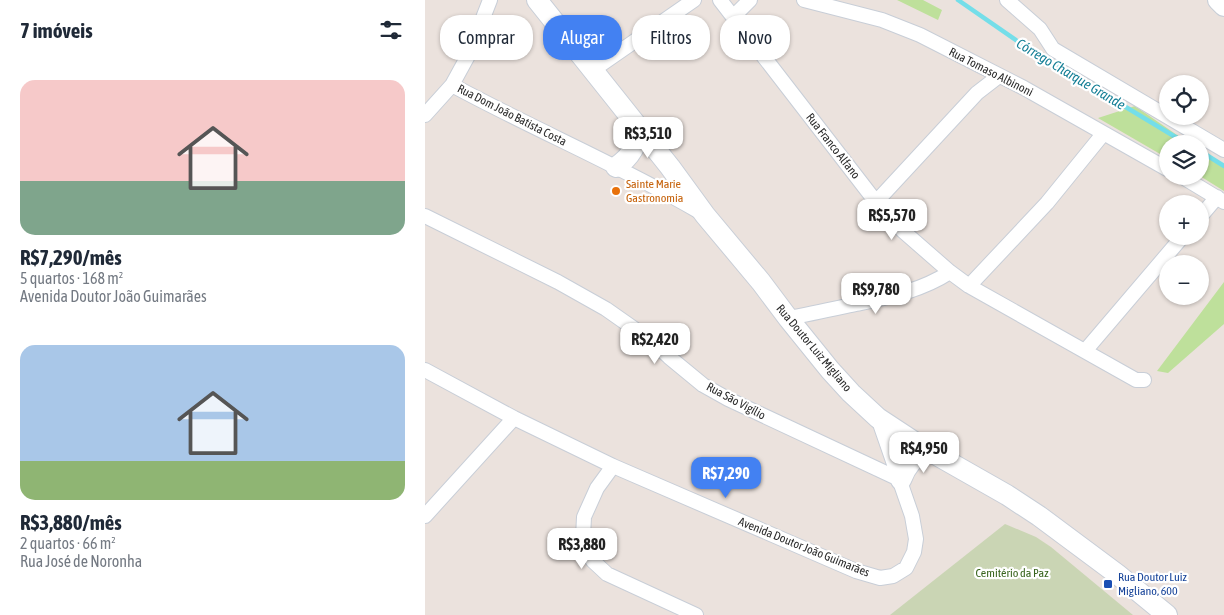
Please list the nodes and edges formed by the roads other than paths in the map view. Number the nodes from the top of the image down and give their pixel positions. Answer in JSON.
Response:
{"nodes":[{"id":1,"x":490,"y":0,"type":"edge"},
{"id":2,"x":537,"y":0,"type":"edge"},
{"id":3,"x":694,"y":0,"type":"edge"},
{"id":4,"x":720,"y":0,"type":"edge"},
{"id":5,"x":750,"y":0,"type":"edge"},
{"id":6,"x":804,"y":0,"type":"edge"},
{"id":7,"x":1007,"y":0,"type":"edge"},
{"id":8,"x":1218,"y":0,"type":"edge"},
{"id":9,"x":1224,"y":6,"type":"edge"},
{"id":10,"x":731,"y":15,"type":"edge"},
{"id":11,"x":735,"y":15,"type":"edge"},
{"id":12,"x":766,"y":60,"type":"edge"},
{"id":13,"x":593,"y":70,"type":"junction"},
{"id":14,"x":999,"y":76,"type":"junction"},
{"id":15,"x":452,"y":85,"type":"junction"},
{"id":16,"x":425,"y":115,"type":"edge"},
{"id":17,"x":639,"y":128,"type":"junction"},
{"id":18,"x":1103,"y":134,"type":"junction"},
{"id":19,"x":1224,"y":150,"type":"edge"},
{"id":20,"x":1159,"y":165,"type":"edge"},
{"id":21,"x":616,"y":167,"type":"junction"},
{"id":22,"x":1196,"y":185,"type":"edge"},
{"id":23,"x":1220,"y":200,"type":"edge"},
{"id":24,"x":877,"y":202,"type":"junction"},
{"id":25,"x":1209,"y":209,"type":"edge"},
{"id":26,"x":705,"y":215,"type":"junction"},
{"id":27,"x":425,"y":216,"type":"edge"},
{"id":28,"x":1175,"y":245,"type":"edge"},
{"id":29,"x":950,"y":272,"type":"junction"},
{"id":30,"x":969,"y":286,"type":"junction"},
{"id":31,"x":788,"y":318,"type":"junction"},
{"id":32,"x":1085,"y":351,"type":"junction"},
{"id":33,"x":425,"y":370,"type":"edge"},
{"id":34,"x":1144,"y":380,"type":"dead end"},
{"id":35,"x":514,"y":418,"type":"junction"},
{"id":36,"x":878,"y":418,"type":"junction"},
{"id":37,"x":928,"y":450,"type":"junction"},
{"id":38,"x":613,"y":466,"type":"junction"},
{"id":39,"x":901,"y":480,"type":"junction"},
{"id":40,"x":425,"y":516,"type":"edge"},
{"id":41,"x":696,"y":615,"type":"edge"},
{"id":42,"x":1167,"y":615,"type":"edge"}],
"edges":[{"from":1,"to":15,"type":"street"},
{"from":2,"to":13,"type":"main road","name":"Rua Doutor Luiz Migliano"},
{"from":3,"to":13,"type":"street"},
{"from":4,"to":10,"type":"street","name":"Rua Franco Alfano"},
{"from":5,"to":11,"type":"street"},
{"from":6,"to":14,"type":"street","name":"Rua Tomaso Albinoni"},
{"from":7,"to":19,"type":"street"},
{"from":8,"to":9,"type":"main road"},
{"from":12,"to":24,"type":"street","name":"Rua Franco Alfano"},
{"from":13,"to":17,"type":"main road","name":"Rua Doutor Luiz Migliano"},
{"from":14,"to":18,"type":"street","name":"Rua Tomaso Albinoni"},
{"from":14,"to":24,"type":"street"},
{"from":15,"to":16,"type":"street"},
{"from":15,"to":21,"type":"street","name":"Rua Dom João Batista Costa"},
{"from":17,"to":21,"type":"main road"},
{"from":17,"to":26,"type":"main road","name":"Rua Doutor Luiz Migliano"},
{"from":18,"to":20,"type":"street","name":"Rua Tomaso Albinoni"},
{"from":18,"to":30,"type":"street"},
{"from":21,"to":26,"type":"street","name":"Rua Dom João Batista Costa"},
{"from":22,"to":23,"type":"street"},
{"from":23,"to":25,"type":"street"},
{"from":24,"to":29,"type":"street","name":"Rua Franco Alfano"},
{"from":26,"to":31,"type":"main road","name":"Rua Doutor Luiz Migliano"},
{"from":27,"to":39,"type":"street","name":"Rua São Vigílio"},
{"from":28,"to":32,"type":"street"},
{"from":29,"to":30,"type":"street","name":"Rua Franco Alfano"},
{"from":29,"to":31,"type":"street"},
{"from":30,"to":32,"type":"street","name":"Rua Franco Alfano"},
{"from":31,"to":36,"type":"main road","name":"Rua Doutor Luiz Migliano"},
{"from":32,"to":34,"type":"street","name":"Rua Franco Alfano"},
{"from":33,"to":35,"type":"street","name":"Avenida Doutor João Guimarães"},
{"from":35,"to":38,"type":"street","name":"Avenida Doutor João Guimarães"},
{"from":35,"to":40,"type":"street"},
{"from":36,"to":37,"type":"main road","name":"Rua Doutor Luiz Migliano"},
{"from":36,"to":39,"type":"street","name":"Avenida Doutor João Guimarães"},
{"from":37,"to":39,"type":"main road"},
{"from":37,"to":42,"type":"main road","name":"Rua Doutor Luiz Migliano"},
{"from":38,"to":39,"type":"street","name":"Avenida Doutor João Guimarães"},
{"from":38,"to":41,"type":"street"}]}
